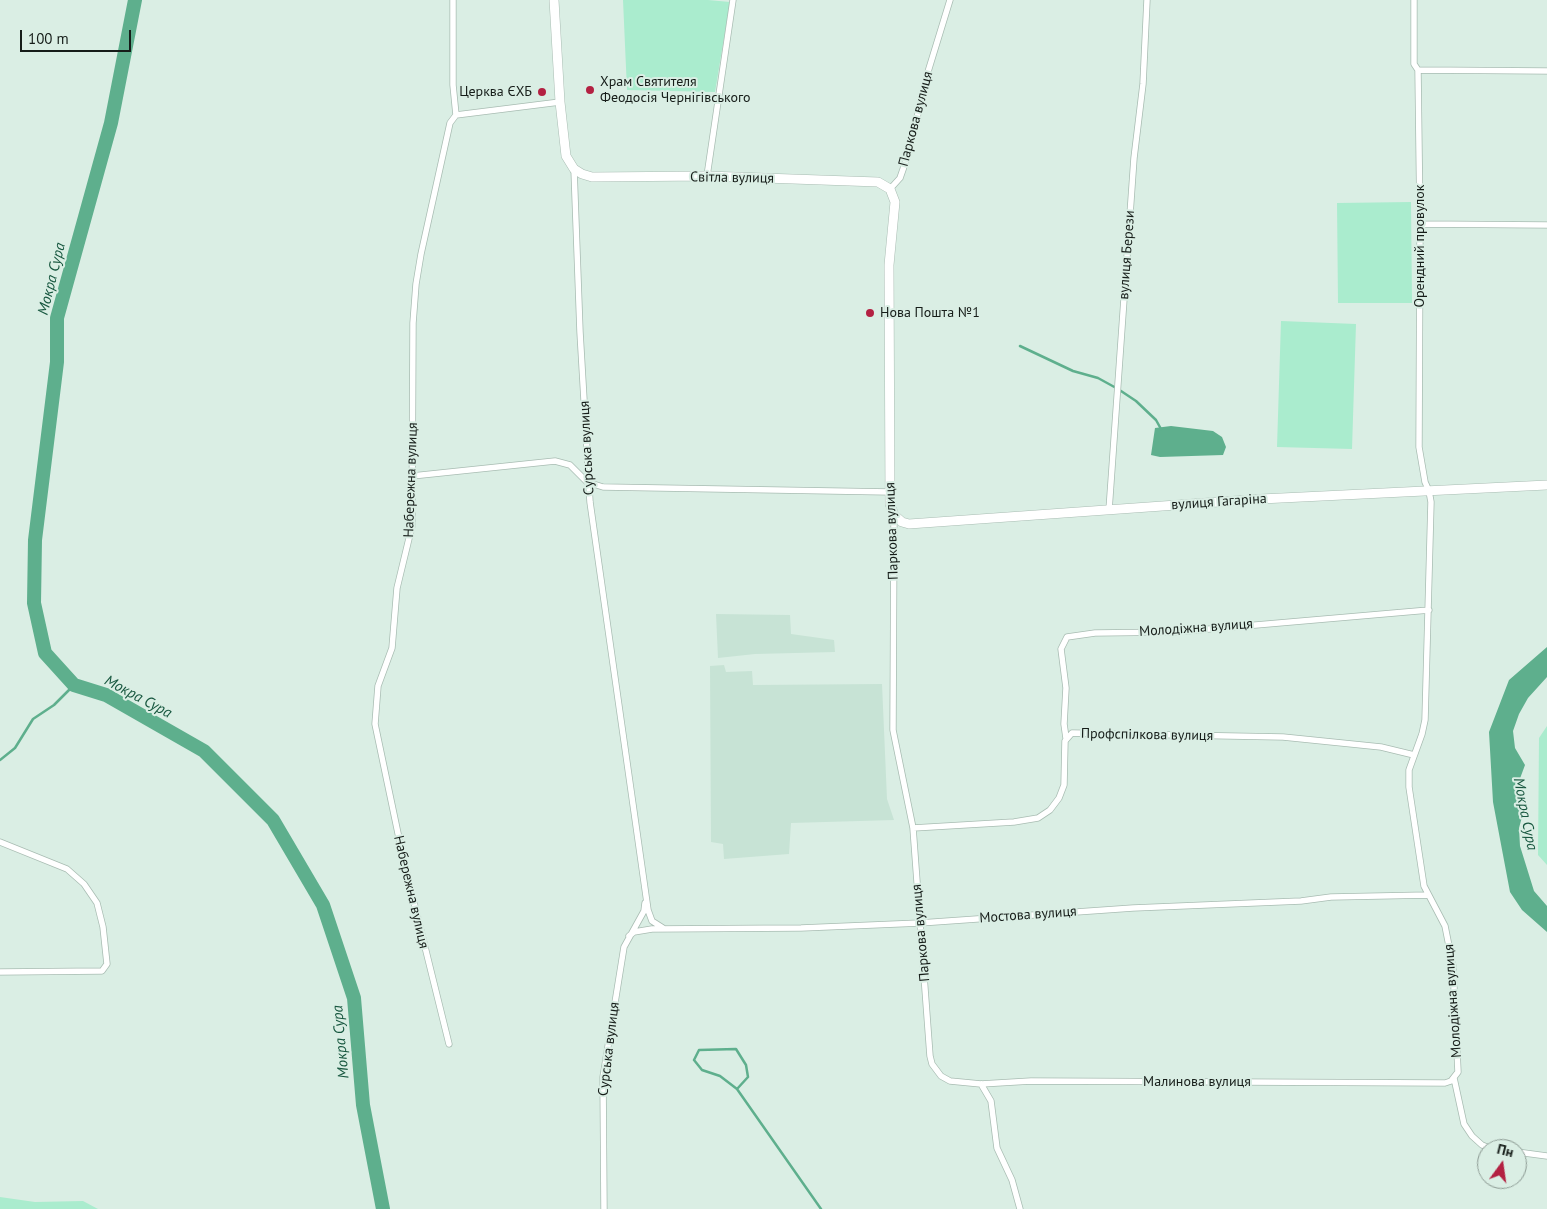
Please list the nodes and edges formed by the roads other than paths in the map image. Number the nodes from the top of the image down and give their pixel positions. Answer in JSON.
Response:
{"nodes":[{"id":1,"x":453,"y":0,"type":"edge"},
{"id":2,"x":554,"y":0,"type":"edge"},
{"id":3,"x":732,"y":0,"type":"edge"},
{"id":4,"x":950,"y":0,"type":"edge"},
{"id":5,"x":1147,"y":0,"type":"edge"},
{"id":6,"x":1414,"y":0,"type":"edge"},
{"id":7,"x":1418,"y":70,"type":"junction"},
{"id":8,"x":1547,"y":71,"type":"edge"},
{"id":9,"x":560,"y":102,"type":"junction"},
{"id":10,"x":456,"y":115,"type":"junction"},
{"id":11,"x":574,"y":169,"type":"junction"},
{"id":12,"x":707,"y":176,"type":"junction"},
{"id":13,"x":890,"y":189,"type":"junction"},
{"id":14,"x":1420,"y":224,"type":"junction"},
{"id":15,"x":1547,"y":225,"type":"edge"},
{"id":16,"x":412,"y":476,"type":"junction"},
{"id":17,"x":590,"y":483,"type":"junction"},
{"id":18,"x":1547,"y":485,"type":"edge"},
{"id":19,"x":1429,"y":490,"type":"junction"},
{"id":20,"x":890,"y":492,"type":"junction"},
{"id":21,"x":1109,"y":510,"type":"junction"},
{"id":22,"x":894,"y":515,"type":"junction"},
{"id":23,"x":1429,"y":610,"type":"junction"},
{"id":24,"x":1066,"y":738,"type":"junction"},
{"id":25,"x":1414,"y":755,"type":"junction"},
{"id":26,"x":913,"y":828,"type":"junction"},
{"id":27,"x":0,"y":842,"type":"edge"},
{"id":28,"x":646,"y":895,"type":"junction"},
{"id":29,"x":1428,"y":895,"type":"junction"},
{"id":30,"x":920,"y":923,"type":"junction"},
{"id":31,"x":667,"y":930,"type":"junction"},
{"id":32,"x":629,"y":936,"type":"junction"},
{"id":33,"x":0,"y":972,"type":"edge"},
{"id":34,"x":449,"y":1044,"type":"dead end"},
{"id":35,"x":936,"y":1070,"type":"joint"},
{"id":36,"x":1454,"y":1078,"type":"junction"},
{"id":37,"x":981,"y":1084,"type":"junction"},
{"id":38,"x":1477,"y":1140,"type":"edge"},
{"id":39,"x":1527,"y":1153,"type":"edge"},
{"id":40,"x":1547,"y":1156,"type":"edge"},
{"id":41,"x":604,"y":1209,"type":"edge"},
{"id":42,"x":1020,"y":1209,"type":"edge"}],
"edges":[{"from":1,"to":10,"type":"street","name":"Набережна вулиця"},
{"from":2,"to":9,"type":"street","name":"Сурська вулиця"},
{"from":3,"to":12,"type":"street"},
{"from":4,"to":13,"type":"street","name":"Паркова вулиця"},
{"from":5,"to":21,"type":"street","name":"вулиця Берези"},
{"from":6,"to":7,"type":"street","name":"Орендний провулок"},
{"from":7,"to":8,"type":"street"},
{"from":7,"to":14,"type":"street","name":"Орендний провулок"},
{"from":9,"to":10,"type":"street"},
{"from":9,"to":11,"type":"street","name":"Сурська вулиця"},
{"from":10,"to":16,"type":"street","name":"Набережна вулиця"},
{"from":11,"to":12,"type":"street","name":"Світла вулиця"},
{"from":11,"to":17,"type":"street","name":"Сурська вулиця"},
{"from":12,"to":13,"type":"street","name":"Світла вулиця"},
{"from":13,"to":20,"type":"street","name":"Паркова вулиця"},
{"from":14,"to":15,"type":"street"},
{"from":14,"to":19,"type":"street","name":"Орендний провулок"},
{"from":16,"to":17,"type":"street"},
{"from":16,"to":34,"type":"street","name":"Набережна вулиця"},
{"from":17,"to":20,"type":"street"},
{"from":17,"to":28,"type":"street","name":"Сурська вулиця"},
{"from":18,"to":19,"type":"street","name":"вулиця Гагаріна"},
{"from":19,"to":21,"type":"street","name":"вулиця Гагаріна"},
{"from":19,"to":23,"type":"street","name":"Молодіжна вулиця"},
{"from":20,"to":22,"type":"street","name":"Паркова вулиця"},
{"from":21,"to":22,"type":"street","name":"вулиця Гагаріна"},
{"from":22,"to":26,"type":"street","name":"Паркова вулиця"},
{"from":23,"to":24,"type":"street","name":"Молодіжна вулиця"},
{"from":23,"to":25,"type":"street","name":"Молодіжна вулиця"},
{"from":24,"to":25,"type":"street","name":"Профспілкова вулиця"},
{"from":24,"to":26,"type":"street","name":"Профспілкова вулиця"},
{"from":25,"to":29,"type":"street","name":"Молодіжна вулиця"},
{"from":26,"to":30,"type":"street","name":"Паркова вулиця"},
{"from":27,"to":33,"type":"street"},
{"from":28,"to":31,"type":"street","name":"Сурська вулиця"},
{"from":28,"to":32,"type":"street","name":"Сурська вулиця"},
{"from":29,"to":30,"type":"street","name":"Мостова вулиця"},
{"from":29,"to":36,"type":"street","name":"Молодіжна вулиця"},
{"from":30,"to":31,"type":"street","name":"Мостова вулиця"},
{"from":30,"to":35,"type":"street","name":"Паркова вулиця"},
{"from":31,"to":32,"type":"street","name":"Мостова вулиця"},
{"from":32,"to":41,"type":"street","name":"Сурська вулиця"},
{"from":35,"to":37,"type":"street","name":"Малинова вулиця"},
{"from":36,"to":37,"type":"street","name":"Малинова вулиця"},
{"from":36,"to":38,"type":"street"},
{"from":37,"to":42,"type":"street"},
{"from":39,"to":40,"type":"street"}]}
